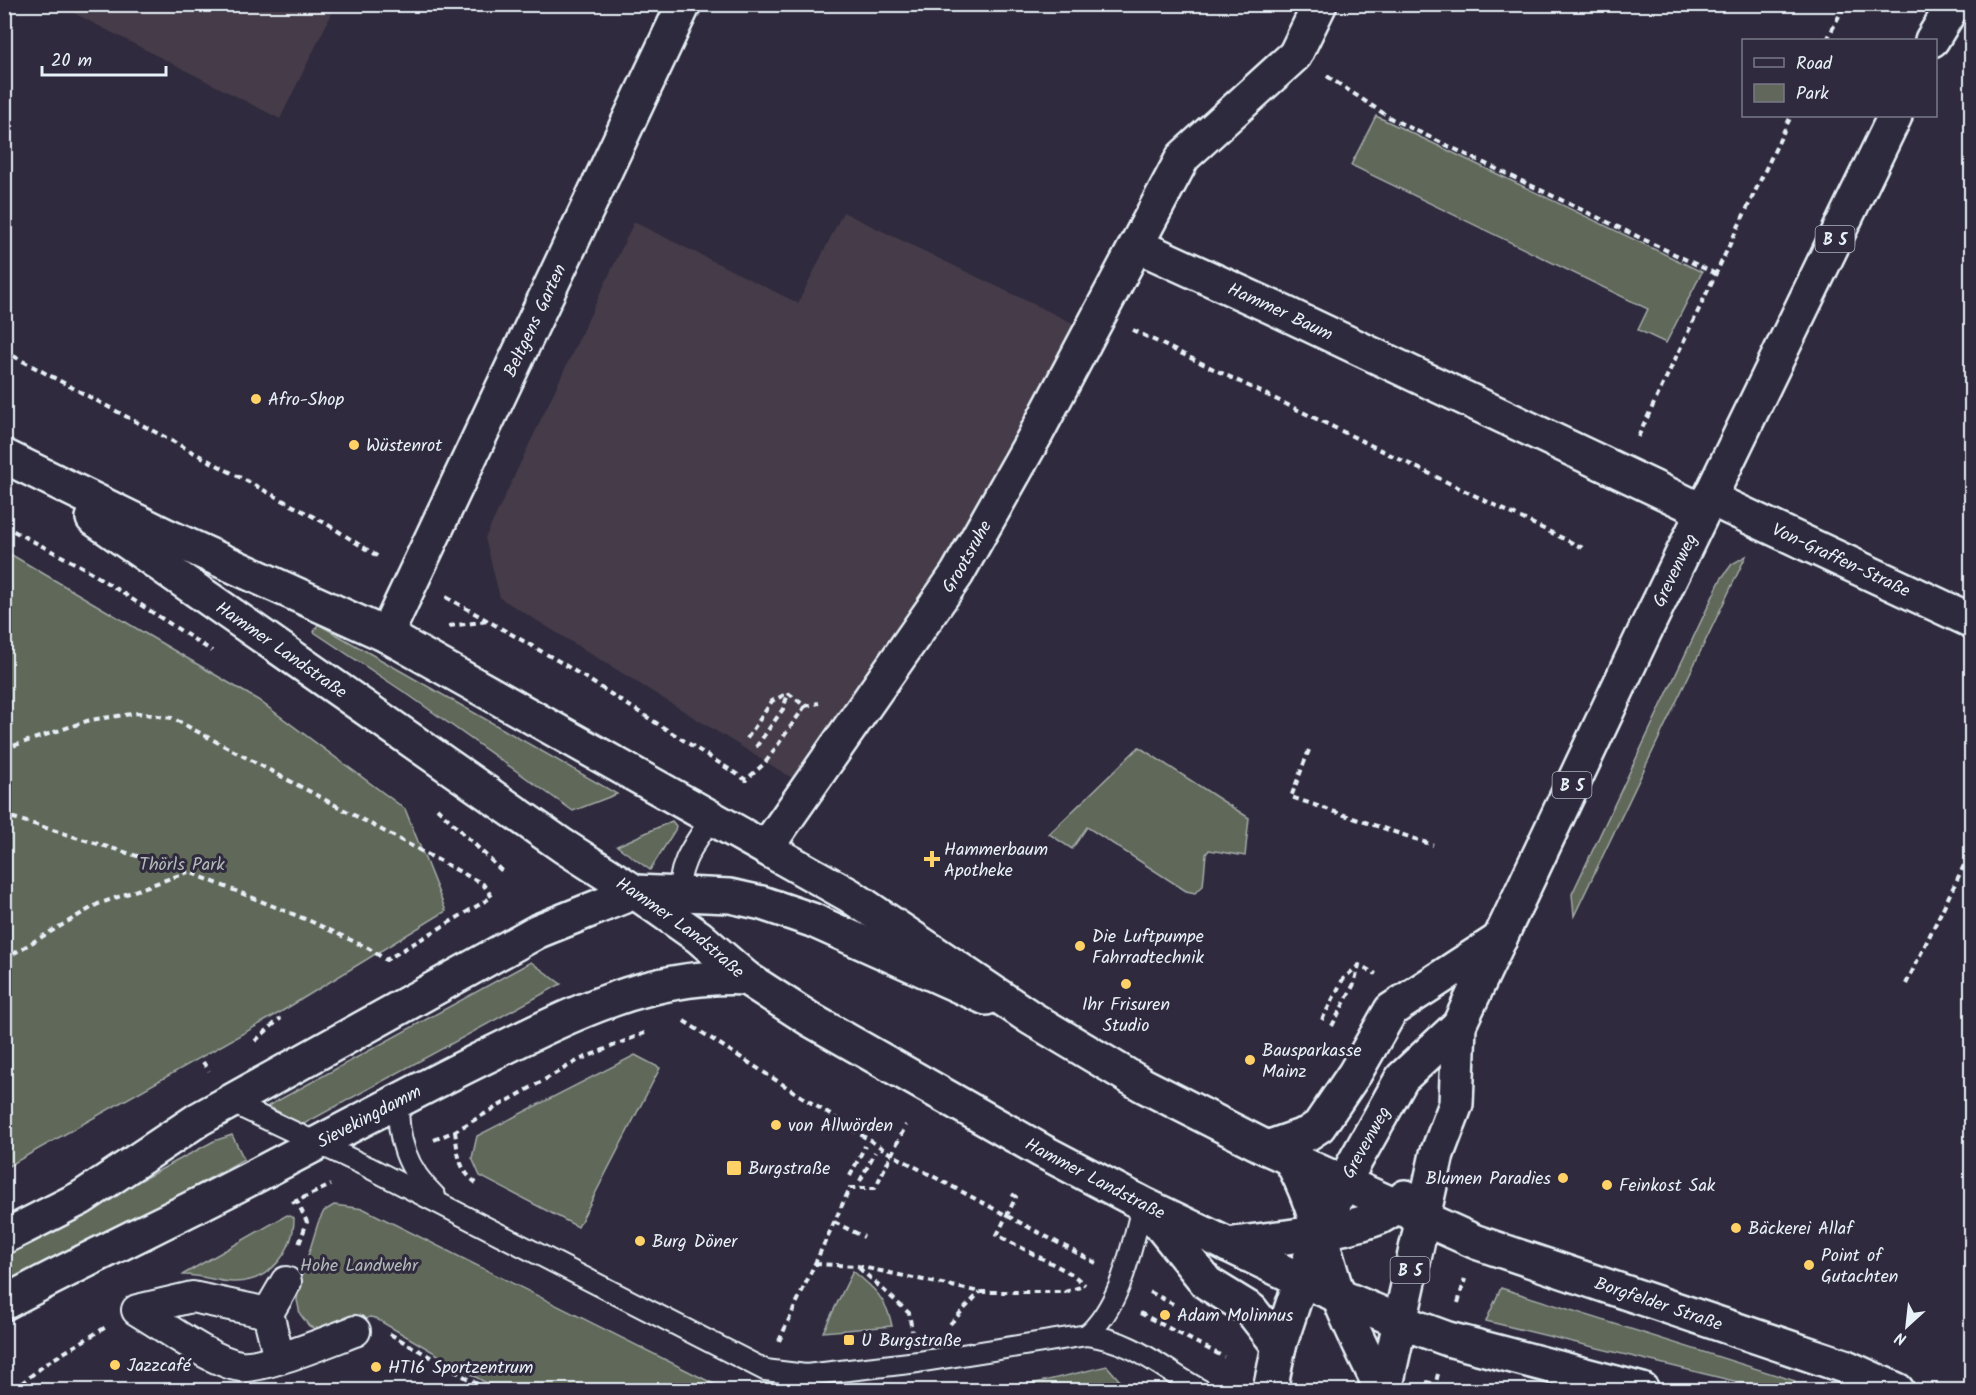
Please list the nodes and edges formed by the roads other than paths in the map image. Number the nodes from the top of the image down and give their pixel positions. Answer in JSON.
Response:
{"nodes":[{"id":1,"x":684,"y":4,"type":"edge"},
{"id":2,"x":1320,"y":4,"type":"edge"},
{"id":3,"x":1945,"y":4,"type":"edge"},
{"id":4,"x":1954,"y":4,"type":"edge"},
{"id":5,"x":1933,"y":39,"type":"edge"},
{"id":6,"x":1895,"y":117,"type":"edge"},
{"id":7,"x":1136,"y":245,"type":"junction"},
{"id":8,"x":4,"y":457,"type":"edge"},
{"id":9,"x":1706,"y":505,"type":"junction"},
{"id":10,"x":1971,"y":621,"type":"edge"},
{"id":11,"x":386,"y":635,"type":"junction"},
{"id":12,"x":712,"y":818,"type":"junction"},
{"id":13,"x":766,"y":848,"type":"junction"},
{"id":14,"x":635,"y":892,"type":"junction"},
{"id":15,"x":679,"y":893,"type":"junction"},
{"id":16,"x":699,"y":937,"type":"junction"},
{"id":17,"x":1500,"y":939,"type":"junction"},
{"id":18,"x":746,"y":978,"type":"junction"},
{"id":19,"x":1031,"y":1018,"type":"junction"},
{"id":20,"x":1459,"y":1025,"type":"junction"},
{"id":21,"x":398,"y":1099,"type":"junction"},
{"id":22,"x":230,"y":1102,"type":"junction"},
{"id":23,"x":317,"y":1143,"type":"junction"},
{"id":24,"x":1278,"y":1153,"type":"junction"},
{"id":25,"x":1343,"y":1183,"type":"junction"},
{"id":26,"x":1143,"y":1203,"type":"junction"},
{"id":27,"x":450,"y":1210,"type":"junction"},
{"id":28,"x":1408,"y":1213,"type":"junction"},
{"id":29,"x":1321,"y":1230,"type":"junction"},
{"id":30,"x":4,"y":1237,"type":"edge"},
{"id":31,"x":1228,"y":1245,"type":"junction"},
{"id":32,"x":1301,"y":1280,"type":"junction"},
{"id":33,"x":286,"y":1282,"type":"dead end"},
{"id":34,"x":1340,"y":1297,"type":"junction"},
{"id":35,"x":4,"y":1303,"type":"edge"},
{"id":36,"x":268,"y":1313,"type":"junction"},
{"id":37,"x":1399,"y":1321,"type":"junction"},
{"id":38,"x":355,"y":1331,"type":"road end"},
{"id":39,"x":1088,"y":1335,"type":"junction"},
{"id":40,"x":1280,"y":1346,"type":"junction"},
{"id":41,"x":279,"y":1358,"type":"junction"},
{"id":42,"x":1201,"y":1390,"type":"edge"},
{"id":43,"x":1270,"y":1390,"type":"edge"},
{"id":44,"x":1384,"y":1390,"type":"edge"},
{"id":45,"x":1642,"y":1390,"type":"edge"},
{"id":46,"x":1897,"y":1390,"type":"edge"}],
"edges":[{"from":1,"to":11,"type":"main road","name":"Beltgens Garten"},
{"from":2,"to":7,"type":"main road"},
{"from":3,"to":5,"type":"main road"},
{"from":4,"to":5,"type":"main road"},
{"from":6,"to":9,"type":"main road","name":"Grevenweg","number":"B 5"},
{"from":7,"to":9,"type":"main road","name":"Hammer Baum"},
{"from":7,"to":13,"type":"main road","name":"Grootsruhe"},
{"from":8,"to":11,"type":"main road","name":"Hammer Landstraße"},
{"from":8,"to":14,"type":"main road","name":"Hammer Landstraße"},
{"from":9,"to":10,"type":"main road","name":"Von-Graffen-Straße"},
{"from":9,"to":17,"type":"main road","name":"Grevenweg","number":"B 5"},
{"from":11,"to":12,"type":"main road","name":"Hammer Landstraße"},
{"from":12,"to":13,"type":"main road","name":"Hammer Landstraße"},
{"from":12,"to":15,"type":"lane"},
{"from":13,"to":19,"type":"main road","name":"Hammer Landstraße"},
{"from":14,"to":15,"type":"main road"},
{"from":14,"to":16,"type":"main road","name":"Hammer Landstraße"},
{"from":14,"to":22,"type":"main road"},
{"from":15,"to":16,"type":"lane"},
{"from":15,"to":19,"type":"main road"},
{"from":16,"to":18,"type":"main road","name":"Hammer Landstraße"},
{"from":17,"to":20,"type":"main road","name":"Grevenweg","number":"B 5"},
{"from":17,"to":24,"type":"main road"},
{"from":18,"to":21,"type":"main road","name":"Sievekingdamm"},
{"from":18,"to":26,"type":"main road","name":"Hammer Landstraße"},
{"from":19,"to":24,"type":"main road","name":"Hammer Landstraße"},
{"from":20,"to":25,"type":"main road","name":"Grevenweg","number":"B 5"},
{"from":20,"to":28,"type":"main road","name":"Grevenweg","number":"B 5"},
{"from":21,"to":23,"type":"main road","name":"Sievekingdamm"},
{"from":21,"to":27,"type":"lane"},
{"from":22,"to":23,"type":"lane"},
{"from":22,"to":30,"type":"main road"},
{"from":23,"to":27,"type":"lane"},
{"from":23,"to":35,"type":"main road","name":"Sievekingdamm"},
{"from":24,"to":25,"type":"main road","name":"Hammer Landstraße"},
{"from":24,"to":29,"type":"main road"},
{"from":25,"to":28,"type":"main road","name":"Hammer Landstraße"},
{"from":25,"to":29,"type":"main road","name":"Grevenweg","number":"B 5"},
{"from":26,"to":31,"type":"main road","name":"Hammer Landstraße"},
{"from":26,"to":39,"type":"lane"},
{"from":26,"to":40,"type":"main road"},
{"from":27,"to":39,"type":"lane"},
{"from":28,"to":29,"type":"main road"},
{"from":28,"to":37,"type":"main road","number":"B 5"},
{"from":28,"to":46,"type":"main road","name":"Borgfelder Straße"},
{"from":29,"to":31,"type":"main road"},
{"from":29,"to":32,"type":"main road","name":"Grevenweg","number":"B 5"},
{"from":29,"to":34,"type":"main road"},
{"from":31,"to":32,"type":"main road","name":"Hammer Landstraße"},
{"from":32,"to":34,"type":"main road","name":"Hammer Landstraße"},
{"from":32,"to":40,"type":"main road","number":"B 5"},
{"from":33,"to":36,"type":"street"},
{"from":34,"to":37,"type":"main road","name":"Hammer Landstraße"},
{"from":34,"to":44,"type":"main road"},
{"from":36,"to":41,"type":"street"},
{"from":36,"to":41,"type":"street"},
{"from":37,"to":44,"type":"main road","number":"B 5"},
{"from":37,"to":45,"type":"main road"},
{"from":38,"to":41,"type":"street"},
{"from":39,"to":42,"type":"lane"},
{"from":40,"to":43,"type":"main road","number":"B 5"}]}
